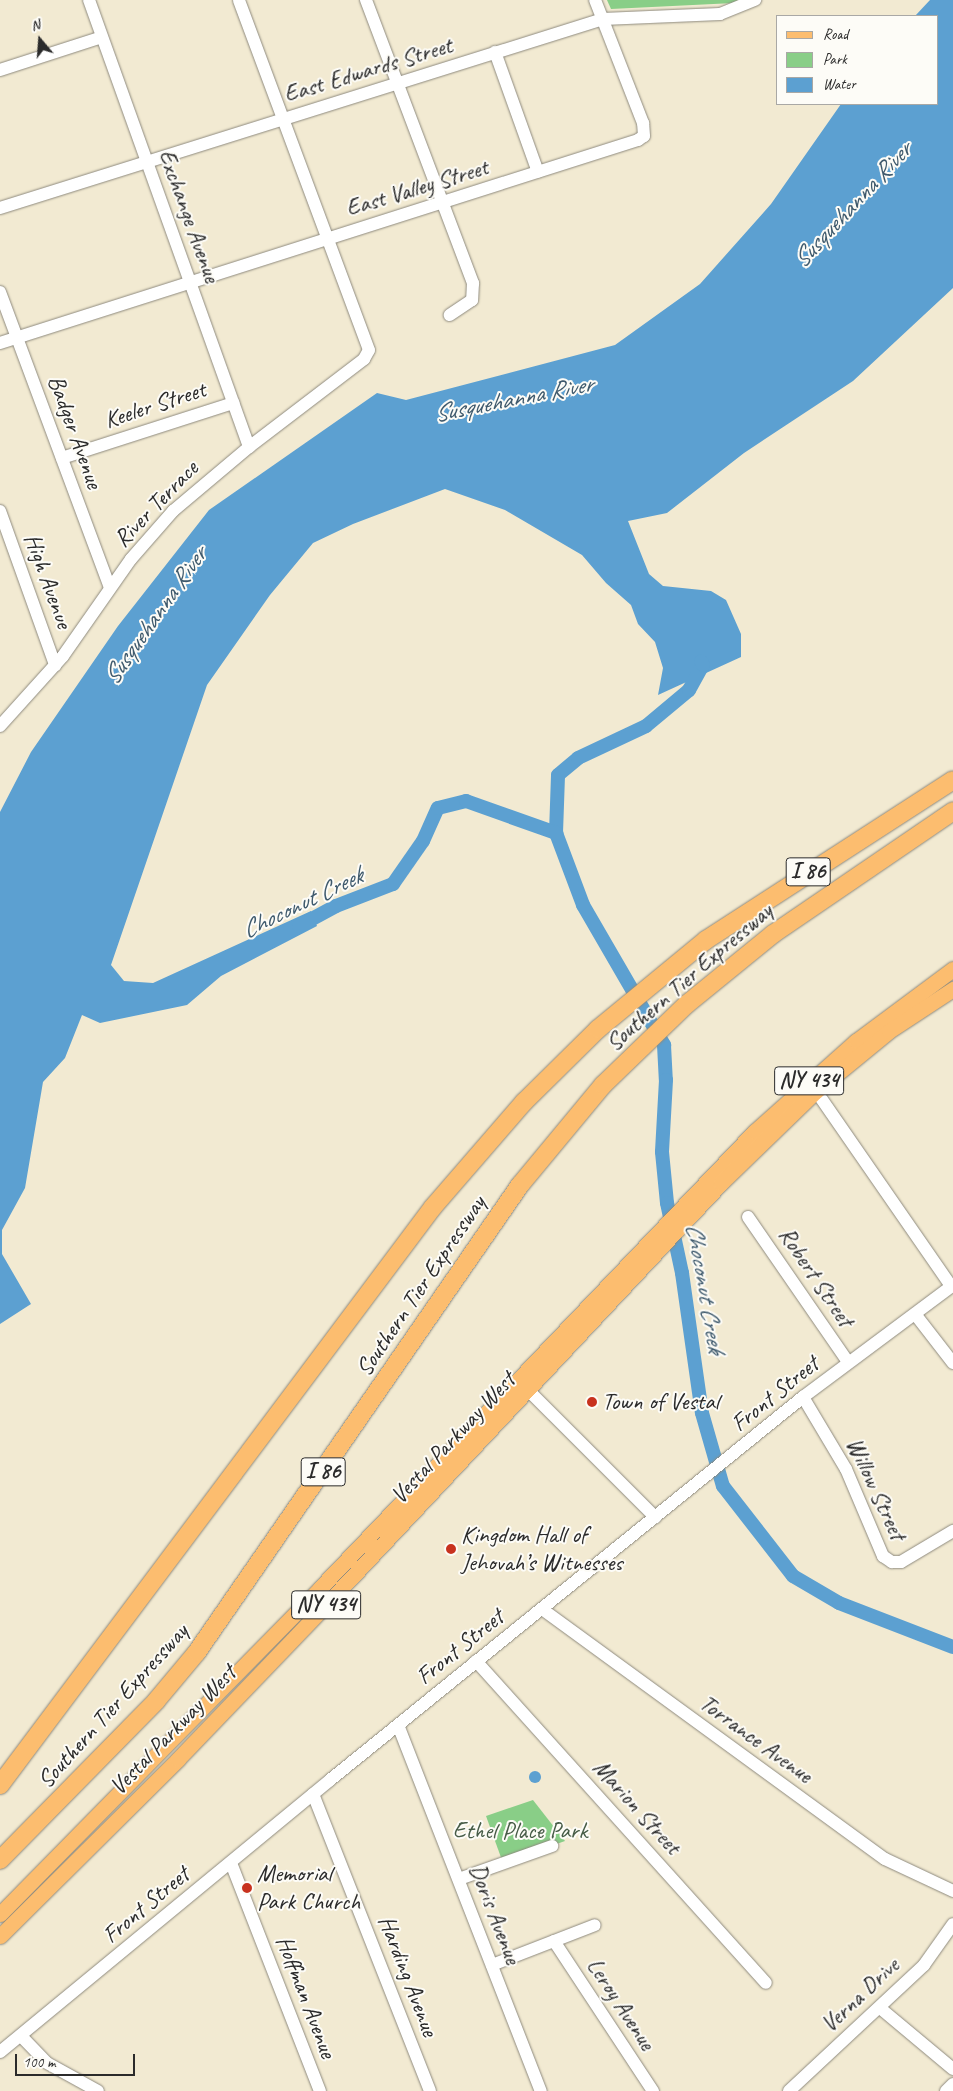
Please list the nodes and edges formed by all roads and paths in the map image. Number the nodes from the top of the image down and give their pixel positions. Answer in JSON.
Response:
{"nodes":[{"id":1,"x":89,"y":0,"type":"edge"},
{"id":2,"x":239,"y":0,"type":"edge"},
{"id":3,"x":366,"y":0,"type":"edge"},
{"id":4,"x":596,"y":0,"type":"edge"},
{"id":5,"x":754,"y":0,"type":"edge"},
{"id":6,"x":603,"y":18,"type":"junction"},
{"id":7,"x":102,"y":37,"type":"junction"},
{"id":8,"x":495,"y":52,"type":"junction"},
{"id":9,"x":0,"y":70,"type":"edge"},
{"id":10,"x":397,"y":83,"type":"junction"},
{"id":11,"x":283,"y":119,"type":"junction"},
{"id":12,"x":146,"y":161,"type":"junction"},
{"id":13,"x":538,"y":172,"type":"junction"},
{"id":14,"x":442,"y":202,"type":"junction"},
{"id":15,"x":0,"y":208,"type":"edge"},
{"id":16,"x":328,"y":238,"type":"junction"},
{"id":17,"x":190,"y":282,"type":"junction"},
{"id":18,"x":0,"y":292,"type":"edge"},
{"id":19,"x":450,"y":315,"type":"dead end"},
{"id":20,"x":17,"y":337,"type":"junction"},
{"id":21,"x":0,"y":343,"type":"edge"},
{"id":22,"x":233,"y":403,"type":"junction"},
{"id":23,"x":249,"y":446,"type":"junction"},
{"id":24,"x":62,"y":458,"type":"junction"},
{"id":25,"x":0,"y":511,"type":"edge"},
{"id":26,"x":110,"y":586,"type":"junction"},
{"id":27,"x":55,"y":664,"type":"junction"},
{"id":28,"x":0,"y":726,"type":"edge"},
{"id":29,"x":953,"y":780,"type":"edge"},
{"id":30,"x":953,"y":811,"type":"edge"},
{"id":31,"x":953,"y":969,"type":"edge"},
{"id":32,"x":953,"y":989,"type":"edge"},
{"id":33,"x":816,"y":1091,"type":"junction"},
{"id":34,"x":682,"y":1216,"type":"junction"},
{"id":35,"x":748,"y":1217,"type":"dead end"},
{"id":36,"x":952,"y":1286,"type":"edge"},
{"id":37,"x":915,"y":1314,"type":"junction"},
{"id":38,"x":848,"y":1362,"type":"junction"},
{"id":39,"x":953,"y":1364,"type":"edge"},
{"id":40,"x":524,"y":1385,"type":"junction"},
{"id":41,"x":803,"y":1398,"type":"junction"},
{"id":42,"x":655,"y":1517,"type":"junction"},
{"id":43,"x":953,"y":1531,"type":"edge"},
{"id":44,"x":542,"y":1609,"type":"junction"},
{"id":45,"x":476,"y":1661,"type":"junction"},
{"id":46,"x":398,"y":1725,"type":"junction"},
{"id":47,"x":0,"y":1785,"type":"edge"},
{"id":48,"x":313,"y":1794,"type":"junction"},
{"id":49,"x":552,"y":1846,"type":"dead end"},
{"id":50,"x":0,"y":1860,"type":"edge"},
{"id":51,"x":231,"y":1862,"type":"junction"},
{"id":52,"x":459,"y":1879,"type":"junction"},
{"id":53,"x":953,"y":1891,"type":"edge"},
{"id":54,"x":0,"y":1914,"type":"edge"},
{"id":55,"x":953,"y":1924,"type":"edge"},
{"id":56,"x":594,"y":1925,"type":"dead end"},
{"id":57,"x":0,"y":1936,"type":"edge"},
{"id":58,"x":554,"y":1941,"type":"junction"},
{"id":59,"x":492,"y":1965,"type":"junction"},
{"id":60,"x":766,"y":1983,"type":"dead end"},
{"id":61,"x":880,"y":2008,"type":"junction"},
{"id":62,"x":21,"y":2036,"type":"junction"},
{"id":63,"x":0,"y":2052,"type":"edge"},
{"id":64,"x":953,"y":2069,"type":"edge"},
{"id":65,"x":953,"y":2084,"type":"edge"},
{"id":66,"x":98,"y":2091,"type":"edge"},
{"id":67,"x":320,"y":2091,"type":"edge"},
{"id":68,"x":430,"y":2091,"type":"edge"},
{"id":69,"x":541,"y":2091,"type":"edge"},
{"id":70,"x":653,"y":2091,"type":"edge"},
{"id":71,"x":789,"y":2091,"type":"edge"},
{"id":72,"x":946,"y":2091,"type":"edge"}],
"edges":[{"from":1,"to":7,"type":"street","name":"Exchange Avenue"},
{"from":2,"to":11,"type":"street"},
{"from":3,"to":10,"type":"street"},
{"from":4,"to":6,"type":"street"},
{"from":5,"to":6,"type":"street"},
{"from":6,"to":8,"type":"street","name":"East Edwards Street"},
{"from":6,"to":13,"type":"street","name":"East Valley Street"},
{"from":7,"to":9,"type":"street"},
{"from":7,"to":12,"type":"street","name":"Exchange Avenue"},
{"from":8,"to":10,"type":"street","name":"East Edwards Street"},
{"from":8,"to":13,"type":"street"},
{"from":10,"to":11,"type":"street","name":"East Edwards Street"},
{"from":10,"to":14,"type":"street"},
{"from":11,"to":12,"type":"street","name":"East Edwards Street"},
{"from":11,"to":16,"type":"street"},
{"from":12,"to":15,"type":"street","name":"East Edwards Street"},
{"from":12,"to":17,"type":"street","name":"Exchange Avenue"},
{"from":13,"to":14,"type":"street","name":"East Valley Street"},
{"from":14,"to":16,"type":"street","name":"East Valley Street"},
{"from":14,"to":19,"type":"street"},
{"from":16,"to":17,"type":"street","name":"East Valley Street"},
{"from":16,"to":23,"type":"street","name":"River Terrace"},
{"from":17,"to":20,"type":"street","name":"East Valley Street"},
{"from":17,"to":22,"type":"street","name":"Exchange Avenue"},
{"from":18,"to":20,"type":"street","name":"Badger Avenue"},
{"from":20,"to":21,"type":"street","name":"East Valley Street"},
{"from":20,"to":24,"type":"street","name":"Badger Avenue"},
{"from":22,"to":23,"type":"street","name":"Exchange Avenue"},
{"from":22,"to":24,"type":"street","name":"Keeler Street"},
{"from":23,"to":26,"type":"street","name":"River Terrace"},
{"from":24,"to":26,"type":"street","name":"Badger Avenue"},
{"from":25,"to":27,"type":"street","name":"High Avenue"},
{"from":26,"to":27,"type":"street","name":"River Terrace"},
{"from":27,"to":28,"type":"street","name":"River Terrace"},
{"from":29,"to":47,"type":"highway","name":"Southern Tier Expressway","number":"I 86"},
{"from":30,"to":50,"type":"highway","name":"Southern Tier Expressway","number":"I 86"},
{"from":31,"to":34,"type":"main road","name":"Vestal Parkway West","number":"NY 434"},
{"from":32,"to":33,"type":"main road","name":"Vestal Parkway West","number":"NY 434"},
{"from":33,"to":34,"type":"main road","name":"Vestal Parkway West","number":"NY 434"},
{"from":33,"to":36,"type":"street"},
{"from":34,"to":40,"type":"main road","name":"Vestal Parkway West","number":"NY 434"},
{"from":34,"to":40,"type":"main road","name":"Vestal Parkway West","number":"NY 434"},
{"from":35,"to":38,"type":"street","name":"Robert Street"},
{"from":36,"to":37,"type":"street","name":"Front Street"},
{"from":37,"to":38,"type":"street","name":"Front Street"},
{"from":37,"to":39,"type":"street"},
{"from":38,"to":41,"type":"street","name":"Front Street"},
{"from":40,"to":42,"type":"street"},
{"from":40,"to":54,"type":"main road","name":"Vestal Parkway West","number":"NY 434"},
{"from":40,"to":57,"type":"main road","name":"Vestal Parkway West","number":"NY 434"},
{"from":41,"to":42,"type":"street","name":"Front Street"},
{"from":41,"to":43,"type":"street","name":"Willow Street"},
{"from":42,"to":44,"type":"street","name":"Front Street"},
{"from":44,"to":45,"type":"street","name":"Front Street"},
{"from":44,"to":53,"type":"street","name":"Torrance Avenue"},
{"from":45,"to":46,"type":"street","name":"Front Street"},
{"from":45,"to":60,"type":"street","name":"Marion Street"},
{"from":46,"to":48,"type":"street","name":"Front Street"},
{"from":46,"to":52,"type":"street","name":"Doris Avenue"},
{"from":48,"to":51,"type":"street","name":"Front Street"},
{"from":48,"to":68,"type":"street","name":"Harding Avenue"},
{"from":49,"to":52,"type":"street"},
{"from":51,"to":62,"type":"street","name":"Front Street"},
{"from":51,"to":67,"type":"street","name":"Hoffman Avenue"},
{"from":52,"to":59,"type":"street","name":"Doris Avenue"},
{"from":55,"to":61,"type":"street","name":"Verna Drive"},
{"from":56,"to":58,"type":"street"},
{"from":58,"to":59,"type":"street"},
{"from":58,"to":70,"type":"street","name":"Leroy Avenue"},
{"from":59,"to":69,"type":"street","name":"Doris Avenue"},
{"from":61,"to":64,"type":"street"},
{"from":61,"to":71,"type":"street","name":"Verna Drive"},
{"from":62,"to":63,"type":"street","name":"Front Street"},
{"from":62,"to":66,"type":"street"},
{"from":65,"to":72,"type":"street"}]}
